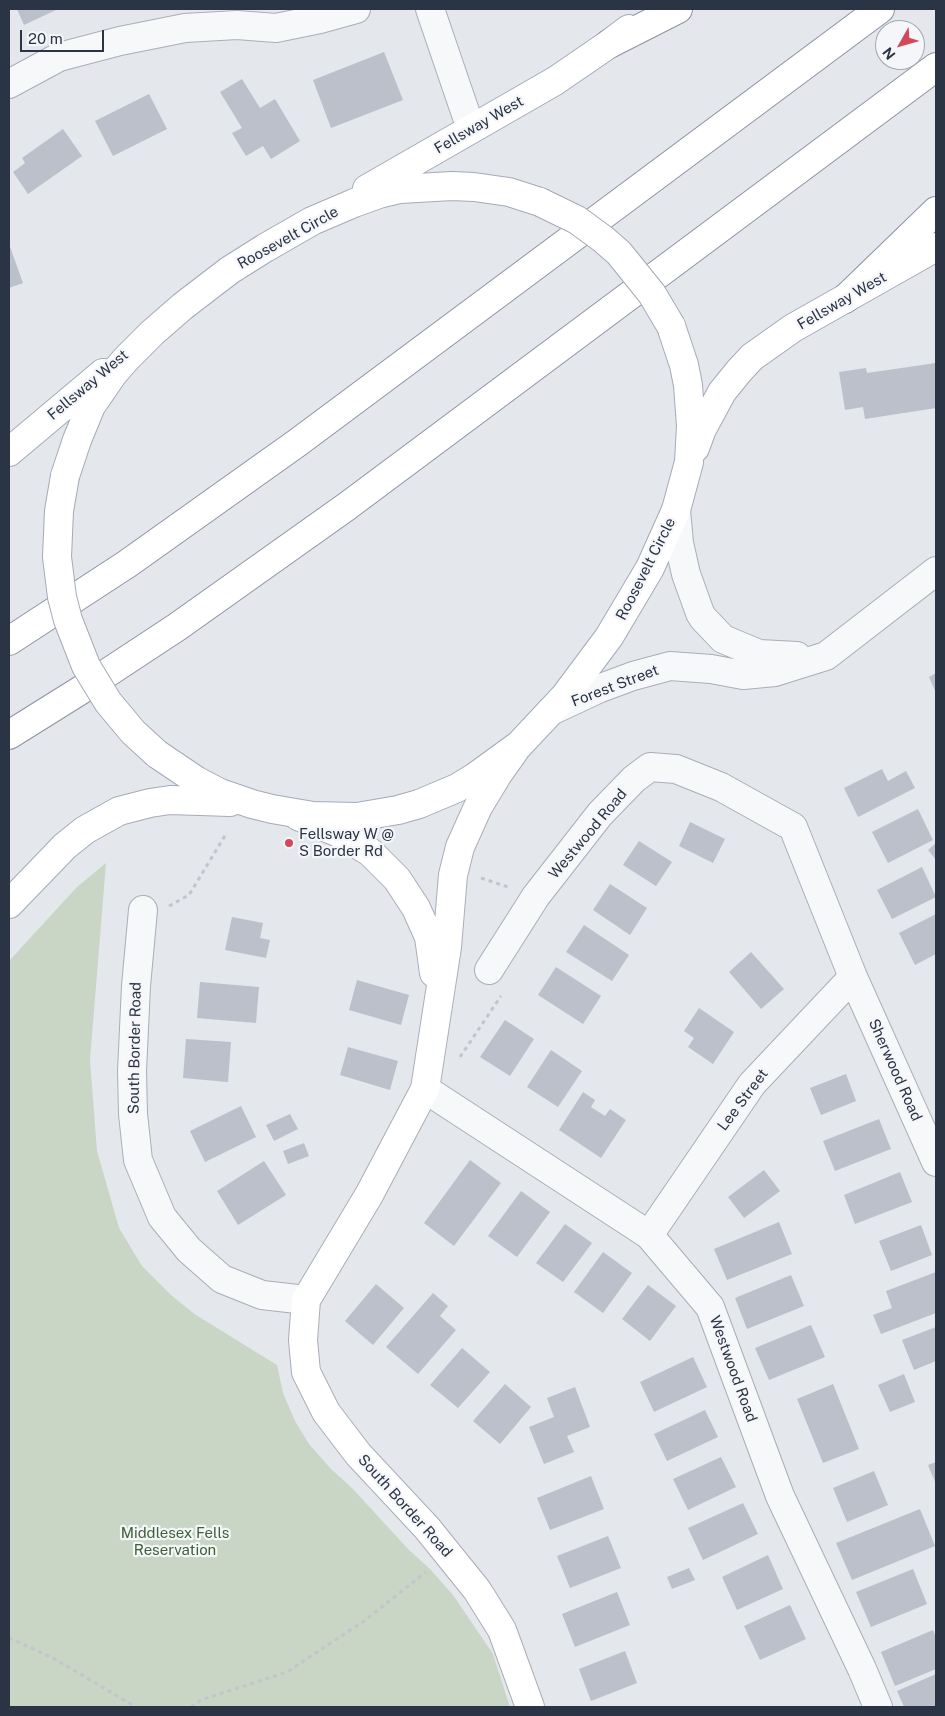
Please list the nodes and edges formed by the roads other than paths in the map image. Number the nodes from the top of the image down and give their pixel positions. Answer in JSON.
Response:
{"nodes":[{"id":1,"x":356,"y":9,"type":"edge"},
{"id":2,"x":430,"y":9,"type":"edge"},
{"id":3,"x":654,"y":9,"type":"edge"},
{"id":4,"x":678,"y":9,"type":"edge"},
{"id":5,"x":880,"y":9,"type":"edge"},
{"id":6,"x":609,"y":44,"type":"junction"},
{"id":7,"x":936,"y":67,"type":"edge"},
{"id":8,"x":9,"y":84,"type":"edge"},
{"id":9,"x":471,"y":129,"type":"junction"},
{"id":10,"x":936,"y":211,"type":"edge"},
{"id":11,"x":297,"y":230,"type":"junction"},
{"id":12,"x":936,"y":247,"type":"edge"},
{"id":13,"x":845,"y":299,"type":"junction"},
{"id":14,"x":168,"y":318,"type":"junction"},
{"id":15,"x":9,"y":452,"type":"edge"},
{"id":16,"x":689,"y":462,"type":"junction"},
{"id":17,"x":676,"y":510,"type":"junction"},
{"id":18,"x":936,"y":571,"type":"edge"},
{"id":19,"x":9,"y":641,"type":"edge"},
{"id":20,"x":826,"y":656,"type":"junction"},
{"id":21,"x":551,"y":712,"type":"junction"},
{"id":22,"x":9,"y":734,"type":"edge"},
{"id":23,"x":519,"y":745,"type":"junction"},
{"id":24,"x":252,"y":804,"type":"junction"},
{"id":25,"x":291,"y":813,"type":"junction"},
{"id":26,"x":9,"y":904,"type":"edge"},
{"id":27,"x":143,"y":910,"type":"road end"},
{"id":28,"x":488,"y":970,"type":"road end"},
{"id":29,"x":853,"y":977,"type":"junction"},
{"id":30,"x":438,"y":1004,"type":"junction"},
{"id":31,"x":425,"y":1089,"type":"junction"},
{"id":32,"x":936,"y":1162,"type":"edge"},
{"id":33,"x":649,"y":1235,"type":"junction"},
{"id":34,"x":306,"y":1300,"type":"junction"},
{"id":35,"x":530,"y":1707,"type":"edge"},
{"id":36,"x":878,"y":1707,"type":"edge"}],
"edges":[{"from":1,"to":8,"type":"street"},
{"from":2,"to":9,"type":"street"},
{"from":3,"to":6,"type":"main road","name":"Fellsway West"},
{"from":4,"to":6,"type":"main road"},
{"from":5,"to":19,"type":"main road"},
{"from":6,"to":9,"type":"main road","name":"Fellsway West"},
{"from":7,"to":22,"type":"main road"},
{"from":9,"to":11,"type":"main road","name":"Fellsway West"},
{"from":10,"to":13,"type":"main road"},
{"from":11,"to":14,"type":"main road","name":"Roosevelt Circle"},
{"from":11,"to":16,"type":"main road","name":"Roosevelt Circle","bridge":true},
{"from":12,"to":13,"type":"main road","name":"Fellsway West"},
{"from":13,"to":16,"type":"main road","name":"Fellsway West"},
{"from":14,"to":15,"type":"main road","name":"Fellsway West"},
{"from":14,"to":24,"type":"main road","name":"Roosevelt Circle","bridge":true},
{"from":16,"to":17,"type":"main road","name":"Roosevelt Circle"},
{"from":17,"to":20,"type":"street"},
{"from":17,"to":21,"type":"main road","name":"Roosevelt Circle"},
{"from":18,"to":20,"type":"street","name":"Forest Street"},
{"from":20,"to":21,"type":"street","name":"Forest Street"},
{"from":21,"to":23,"type":"main road","name":"Roosevelt Circle"},
{"from":23,"to":25,"type":"main road","name":"Roosevelt Circle"},
{"from":23,"to":30,"type":"main road","name":"South Border Road"},
{"from":24,"to":25,"type":"main road","name":"Roosevelt Circle"},
{"from":24,"to":26,"type":"main road"},
{"from":25,"to":30,"type":"main road","name":"South Border Road"},
{"from":27,"to":34,"type":"street","name":"South Border Road"},
{"from":28,"to":29,"type":"street","name":"Westwood Road"},
{"from":29,"to":32,"type":"street","name":"Sherwood Road"},
{"from":29,"to":33,"type":"street","name":"Lee Street"},
{"from":30,"to":31,"type":"main road","name":"South Border Road"},
{"from":31,"to":33,"type":"street","name":"Westwood Road"},
{"from":31,"to":34,"type":"main road","name":"South Border Road"},
{"from":33,"to":36,"type":"street","name":"Westwood Road"},
{"from":34,"to":35,"type":"main road","name":"South Border Road"}]}
